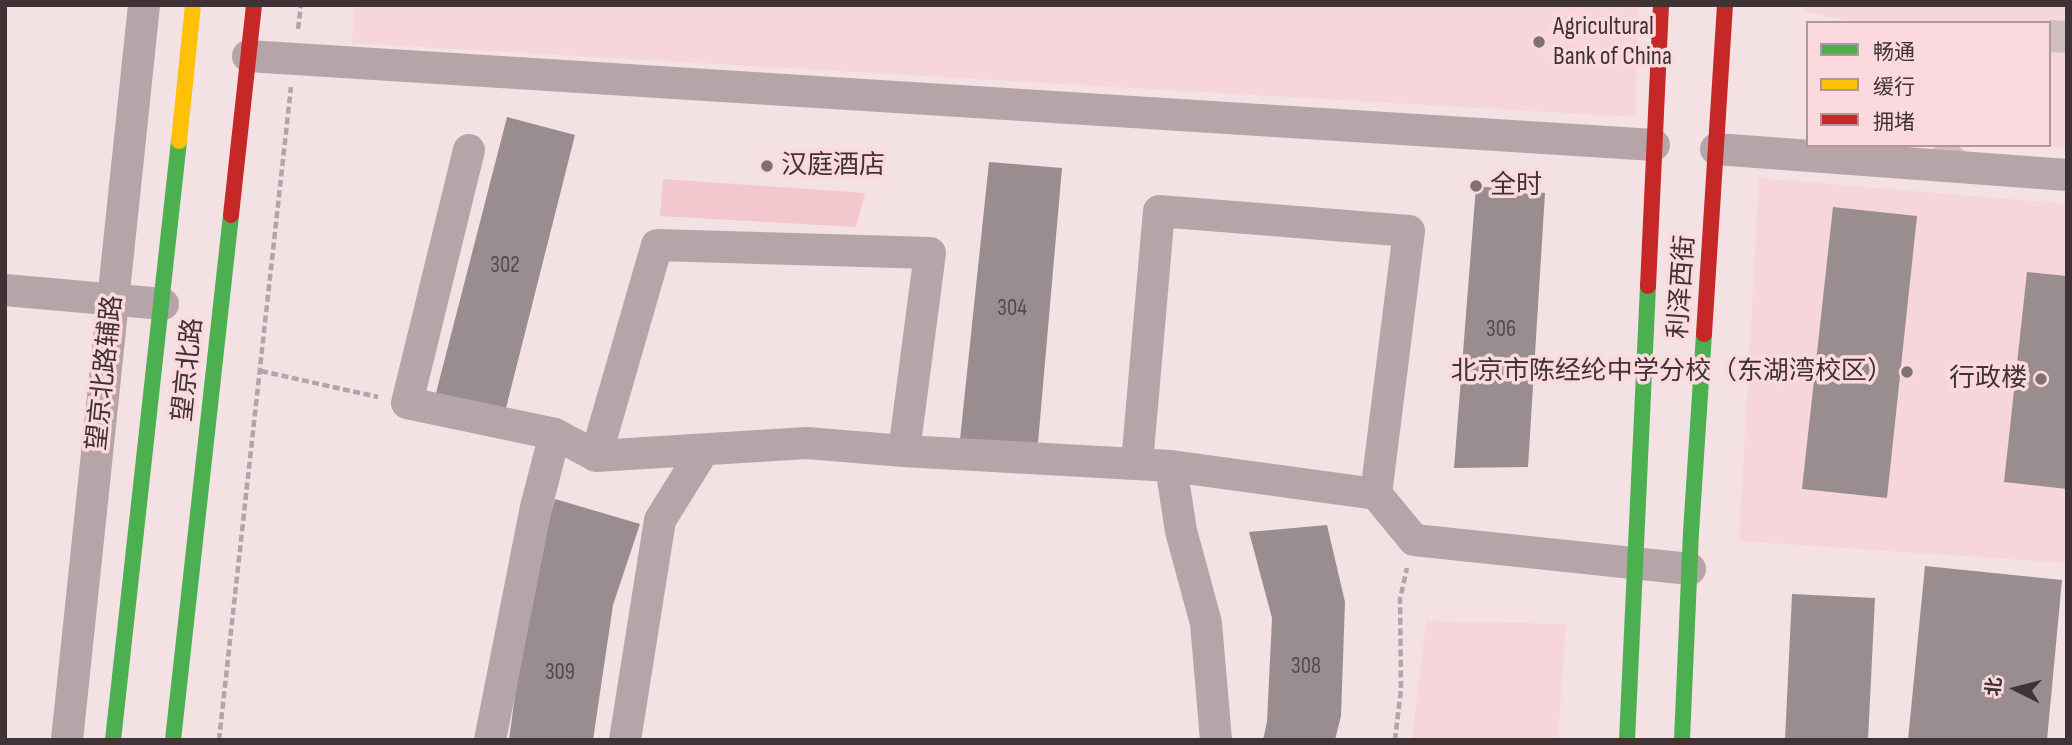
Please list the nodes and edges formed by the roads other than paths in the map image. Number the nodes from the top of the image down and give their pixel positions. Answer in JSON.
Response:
{"nodes":[{"id":1,"x":144,"y":5,"type":"edge"},
{"id":2,"x":193,"y":5,"type":"edge"},
{"id":3,"x":254,"y":5,"type":"edge"},
{"id":4,"x":1661,"y":5,"type":"edge"},
{"id":5,"x":1725,"y":5,"type":"edge"},
{"id":6,"x":248,"y":56,"type":"junction"},
{"id":7,"x":1654,"y":145,"type":"junction"},
{"id":8,"x":1716,"y":149,"type":"junction"},
{"id":9,"x":469,"y":150,"type":"dead end"},
{"id":10,"x":2067,"y":175,"type":"edge"},
{"id":11,"x":5,"y":290,"type":"edge"},
{"id":12,"x":114,"y":299,"type":"junction"},
{"id":13,"x":163,"y":304,"type":"junction"},
{"id":14,"x":555,"y":434,"type":"junction"},
{"id":15,"x":703,"y":451,"type":"junction"},
{"id":16,"x":904,"y":451,"type":"junction"},
{"id":17,"x":596,"y":456,"type":"junction"},
{"id":18,"x":1137,"y":463,"type":"junction"},
{"id":19,"x":1171,"y":466,"type":"junction"},
{"id":20,"x":1376,"y":494,"type":"junction"},
{"id":21,"x":1635,"y":564,"type":"junction"},
{"id":22,"x":1690,"y":569,"type":"junction"},
{"id":23,"x":67,"y":740,"type":"edge"},
{"id":24,"x":113,"y":740,"type":"edge"},
{"id":25,"x":173,"y":740,"type":"edge"},
{"id":26,"x":490,"y":740,"type":"edge"},
{"id":27,"x":625,"y":740,"type":"edge"},
{"id":28,"x":1216,"y":740,"type":"edge"},
{"id":29,"x":1627,"y":740,"type":"edge"},
{"id":30,"x":1682,"y":740,"type":"edge"}],
"edges":[{"from":1,"to":12,"type":"street","name":"望京北路辅路"},
{"from":2,"to":13,"type":"main road","name":"望京北路"},
{"from":3,"to":6,"type":"main road","name":"望京北路"},
{"from":4,"to":7,"type":"main road","name":"利泽西街"},
{"from":5,"to":8,"type":"main road","name":"利泽西街"},
{"from":6,"to":7,"type":"street"},
{"from":6,"to":25,"type":"main road","name":"望京北路"},
{"from":7,"to":21,"type":"main road","name":"利泽西街"},
{"from":8,"to":10,"type":"street"},
{"from":8,"to":22,"type":"main road","name":"利泽西街"},
{"from":9,"to":14,"type":"street"},
{"from":11,"to":12,"type":"street"},
{"from":12,"to":13,"type":"street"},
{"from":12,"to":23,"type":"street","name":"望京北路辅路"},
{"from":13,"to":24,"type":"main road","name":"望京北路"},
{"from":14,"to":17,"type":"street"},
{"from":14,"to":26,"type":"street"},
{"from":15,"to":16,"type":"street"},
{"from":15,"to":17,"type":"street"},
{"from":15,"to":27,"type":"street"},
{"from":16,"to":17,"type":"street"},
{"from":16,"to":18,"type":"street"},
{"from":18,"to":19,"type":"street"},
{"from":18,"to":20,"type":"street"},
{"from":19,"to":20,"type":"street"},
{"from":19,"to":28,"type":"street"},
{"from":20,"to":21,"type":"street"},
{"from":21,"to":22,"type":"street"},
{"from":21,"to":29,"type":"main road","name":"利泽西街"},
{"from":22,"to":30,"type":"main road","name":"利泽西街"}]}
